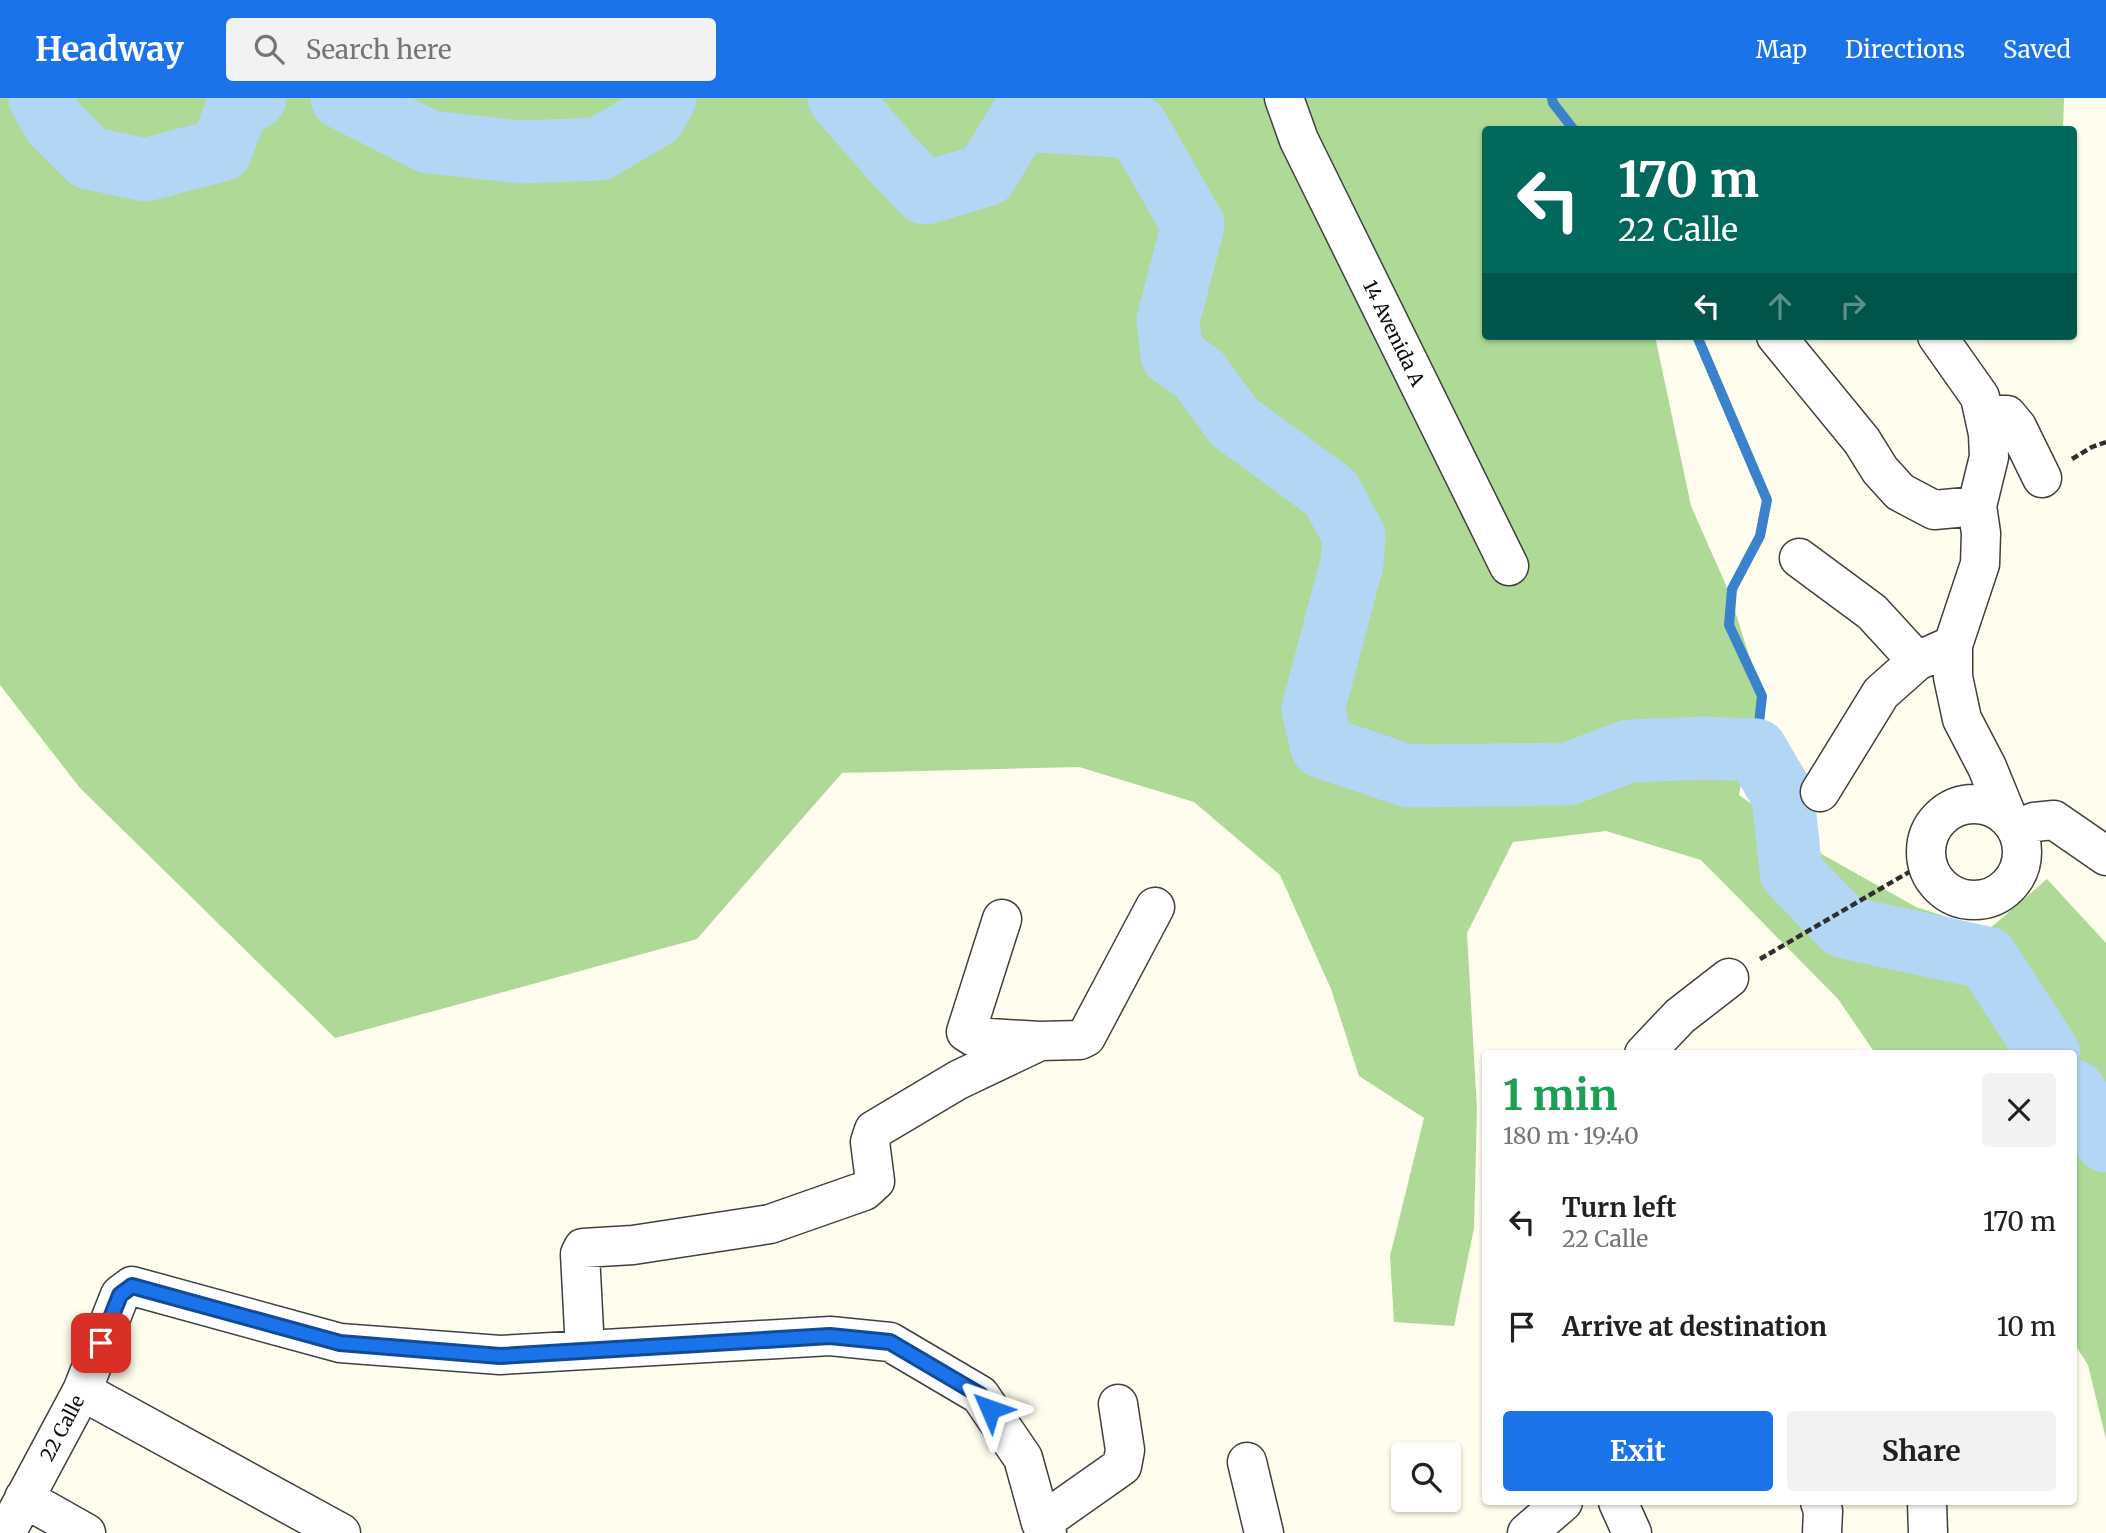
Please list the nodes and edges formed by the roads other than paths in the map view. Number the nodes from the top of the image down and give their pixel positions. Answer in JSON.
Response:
{"nodes":[{"id":1,"x":1284,"y":98,"type":"edge"},
{"id":2,"x":1779,"y":340,"type":"edge"},
{"id":3,"x":1940,"y":340,"type":"edge"},
{"id":4,"x":1984,"y":415,"type":"junction"},
{"id":5,"x":2042,"y":478,"type":"dead end"},
{"id":6,"x":1977,"y":506,"type":"junction"},
{"id":7,"x":1799,"y":558,"type":"dead end"},
{"id":8,"x":1509,"y":566,"type":"dead end"},
{"id":9,"x":1953,"y":645,"type":"junction"},
{"id":10,"x":1917,"y":661,"type":"junction"},
{"id":11,"x":1820,"y":792,"type":"dead end"},
{"id":12,"x":2012,"y":823,"type":"junction"},
{"id":13,"x":2106,"y":856,"type":"edge"},
{"id":14,"x":1154,"y":907,"type":"dead end"},
{"id":15,"x":1002,"y":919,"type":"dead end"},
{"id":16,"x":1729,"y":978,"type":"road end"},
{"id":17,"x":1040,"y":1041,"type":"junction"},
{"id":18,"x":1648,"y":1050,"type":"edge"},
{"id":19,"x":585,"y":1350,"type":"junction"},
{"id":20,"x":82,"y":1391,"type":"junction"},
{"id":21,"x":1118,"y":1404,"type":"dead end"},
{"id":22,"x":1247,"y":1462,"type":"dead end"},
{"id":23,"x":24,"y":1498,"type":"junction"},
{"id":24,"x":1560,"y":1505,"type":"edge"},
{"id":25,"x":1619,"y":1505,"type":"edge"},
{"id":26,"x":1821,"y":1505,"type":"edge"},
{"id":27,"x":1927,"y":1505,"type":"edge"},
{"id":28,"x":1044,"y":1528,"type":"edge"},
{"id":29,"x":6,"y":1533,"type":"edge"},
{"id":30,"x":86,"y":1533,"type":"edge"},
{"id":31,"x":341,"y":1533,"type":"edge"},
{"id":32,"x":1264,"y":1533,"type":"edge"},
{"id":33,"x":1527,"y":1533,"type":"edge"},
{"id":34,"x":1632,"y":1533,"type":"edge"},
{"id":35,"x":1822,"y":1533,"type":"edge"},
{"id":36,"x":1928,"y":1533,"type":"edge"}],
"edges":[{"from":1,"to":8,"type":"street","name":"14 Avenida A"},
{"from":2,"to":6,"type":"street"},
{"from":3,"to":4,"type":"street"},
{"from":4,"to":5,"type":"street"},
{"from":4,"to":6,"type":"street"},
{"from":6,"to":9,"type":"street"},
{"from":7,"to":10,"type":"street"},
{"from":9,"to":10,"type":"street"},
{"from":9,"to":12,"type":"street"},
{"from":10,"to":11,"type":"street"},
{"from":12,"to":12,"type":"street"},
{"from":12,"to":13,"type":"street"},
{"from":14,"to":17,"type":"street"},
{"from":15,"to":17,"type":"street"},
{"from":16,"to":18,"type":"street"},
{"from":17,"to":19,"type":"street"},
{"from":19,"to":20,"type":"street","name":"22 Calle"},
{"from":19,"to":28,"type":"street"},
{"from":20,"to":23,"type":"street","name":"22 Calle"},
{"from":20,"to":31,"type":"street"},
{"from":21,"to":28,"type":"street"},
{"from":22,"to":32,"type":"street"},
{"from":23,"to":29,"type":"street","name":"22 Calle"},
{"from":23,"to":30,"type":"street"},
{"from":24,"to":33,"type":"street"},
{"from":25,"to":34,"type":"street"},
{"from":26,"to":35,"type":"street"},
{"from":27,"to":36,"type":"street"}]}
